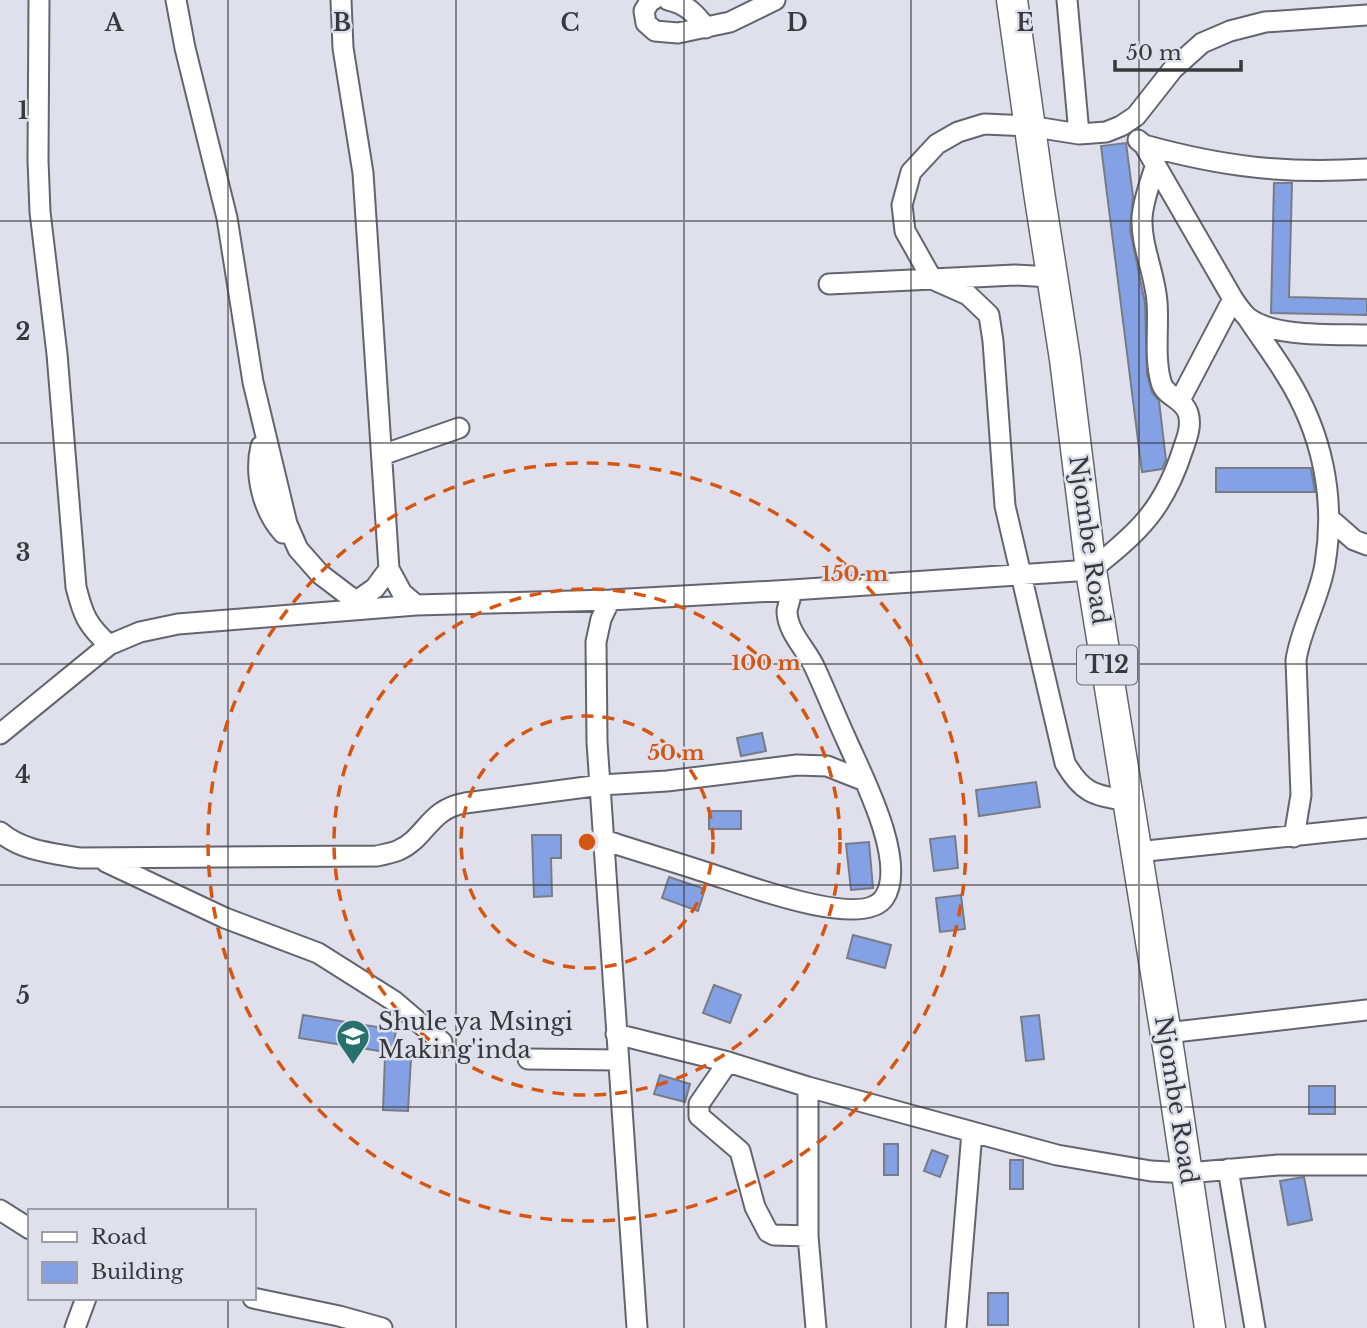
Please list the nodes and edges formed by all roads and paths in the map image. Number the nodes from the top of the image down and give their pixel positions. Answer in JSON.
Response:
{"nodes":[{"id":1,"x":39,"y":0,"type":"edge"},
{"id":2,"x":176,"y":0,"type":"edge"},
{"id":3,"x":341,"y":0,"type":"edge"},
{"id":4,"x":653,"y":0,"type":"edge"},
{"id":5,"x":668,"y":0,"type":"edge"},
{"id":6,"x":775,"y":0,"type":"edge"},
{"id":7,"x":1012,"y":0,"type":"edge"},
{"id":8,"x":1067,"y":0,"type":"edge"},
{"id":9,"x":1367,"y":15,"type":"edge"},
{"id":10,"x":706,"y":28,"type":"junction"},
{"id":11,"x":1030,"y":126,"type":"junction"},
{"id":12,"x":1121,"y":126,"type":"junction"},
{"id":13,"x":1079,"y":134,"type":"junction"},
{"id":14,"x":1144,"y":145,"type":"junction"},
{"id":15,"x":1156,"y":167,"type":"junction"},
{"id":16,"x":1367,"y":169,"type":"edge"},
{"id":17,"x":1052,"y":277,"type":"junction"},
{"id":18,"x":932,"y":279,"type":"junction"},
{"id":19,"x":828,"y":284,"type":"dead end"},
{"id":20,"x":1233,"y":299,"type":"junction"},
{"id":21,"x":1247,"y":317,"type":"junction"},
{"id":22,"x":1367,"y":335,"type":"edge"},
{"id":23,"x":1180,"y":400,"type":"junction"},
{"id":24,"x":459,"y":428,"type":"dead end"},
{"id":25,"x":382,"y":456,"type":"junction"},
{"id":26,"x":1330,"y":519,"type":"junction"},
{"id":27,"x":1367,"y":545,"type":"edge"},
{"id":28,"x":389,"y":569,"type":"junction"},
{"id":29,"x":1091,"y":570,"type":"junction"},
{"id":30,"x":1021,"y":575,"type":"junction"},
{"id":31,"x":792,"y":590,"type":"junction"},
{"id":32,"x":610,"y":600,"type":"junction"},
{"id":33,"x":416,"y":605,"type":"junction"},
{"id":34,"x":360,"y":606,"type":"junction"},
{"id":35,"x":108,"y":645,"type":"junction"},
{"id":36,"x":0,"y":734,"type":"edge"},
{"id":37,"x":865,"y":781,"type":"junction"},
{"id":38,"x":601,"y":785,"type":"junction"},
{"id":39,"x":1128,"y":801,"type":"junction"},
{"id":40,"x":1367,"y":828,"type":"edge"},
{"id":41,"x":0,"y":832,"type":"edge"},
{"id":42,"x":1294,"y":836,"type":"junction"},
{"id":43,"x":604,"y":840,"type":"junction"},
{"id":44,"x":1137,"y":852,"type":"junction"},
{"id":45,"x":97,"y":858,"type":"junction"},
{"id":46,"x":1367,"y":1010,"type":"edge"},
{"id":47,"x":1166,"y":1033,"type":"junction"},
{"id":48,"x":616,"y":1034,"type":"junction"},
{"id":49,"x":442,"y":1042,"type":"dead end"},
{"id":50,"x":528,"y":1059,"type":"dead end"},
{"id":51,"x":618,"y":1059,"type":"junction"},
{"id":52,"x":728,"y":1062,"type":"junction"},
{"id":53,"x":807,"y":1087,"type":"junction"},
{"id":54,"x":972,"y":1132,"type":"junction"},
{"id":55,"x":1367,"y":1165,"type":"edge"},
{"id":56,"x":1228,"y":1169,"type":"junction"},
{"id":57,"x":1188,"y":1173,"type":"junction"},
{"id":58,"x":0,"y":1210,"type":"edge"},
{"id":59,"x":28,"y":1228,"type":"edge"},
{"id":60,"x":808,"y":1236,"type":"junction"},
{"id":61,"x":256,"y":1299,"type":"edge"},
{"id":62,"x":85,"y":1300,"type":"edge"},
{"id":63,"x":75,"y":1328,"type":"edge"},
{"id":64,"x":382,"y":1328,"type":"edge"},
{"id":65,"x":637,"y":1328,"type":"edge"},
{"id":66,"x":816,"y":1328,"type":"edge"},
{"id":67,"x":956,"y":1328,"type":"edge"},
{"id":68,"x":1210,"y":1328,"type":"edge"},
{"id":69,"x":1255,"y":1328,"type":"edge"}],
"edges":[{"from":1,"to":35,"type":"street"},
{"from":2,"to":34,"type":"street"},
{"from":3,"to":25,"type":"street"},
{"from":4,"to":10,"type":"street"},
{"from":5,"to":10,"type":"street"},
{"from":6,"to":10,"type":"street"},
{"from":7,"to":11,"type":"highway","name":"Njombe Road","number":"T12"},
{"from":8,"to":13,"type":"street"},
{"from":9,"to":12,"type":"street"},
{"from":11,"to":13,"type":"street"},
{"from":11,"to":17,"type":"highway","name":"Njombe Road","number":"T12"},
{"from":11,"to":18,"type":"street"},
{"from":12,"to":13,"type":"street"},
{"from":12,"to":14,"type":"street"},
{"from":14,"to":15,"type":"street"},
{"from":14,"to":16,"type":"street"},
{"from":15,"to":20,"type":"street"},
{"from":15,"to":23,"type":"street"},
{"from":17,"to":18,"type":"street"},
{"from":17,"to":29,"type":"highway","name":"Njombe Road","number":"T12"},
{"from":18,"to":19,"type":"street"},
{"from":18,"to":30,"type":"street"},
{"from":20,"to":21,"type":"street"},
{"from":20,"to":23,"type":"street"},
{"from":21,"to":22,"type":"street"},
{"from":21,"to":26,"type":"street"},
{"from":23,"to":29,"type":"street"},
{"from":24,"to":25,"type":"street"},
{"from":25,"to":28,"type":"street"},
{"from":26,"to":27,"type":"street"},
{"from":26,"to":42,"type":"street"},
{"from":28,"to":33,"type":"street"},
{"from":28,"to":34,"type":"street"},
{"from":29,"to":30,"type":"street"},
{"from":29,"to":39,"type":"highway","name":"Njombe Road","number":"T12"},
{"from":30,"to":31,"type":"street"},
{"from":30,"to":39,"type":"street"},
{"from":31,"to":32,"type":"street"},
{"from":31,"to":37,"type":"street"},
{"from":32,"to":33,"type":"street"},
{"from":32,"to":38,"type":"street"},
{"from":33,"to":34,"type":"street"},
{"from":34,"to":35,"type":"street"},
{"from":35,"to":36,"type":"street"},
{"from":37,"to":38,"type":"street"},
{"from":37,"to":43,"type":"street"},
{"from":38,"to":43,"type":"street"},
{"from":38,"to":45,"type":"street"},
{"from":39,"to":44,"type":"highway","name":"Njombe Road","number":"T12"},
{"from":40,"to":42,"type":"street"},
{"from":41,"to":45,"type":"street"},
{"from":42,"to":44,"type":"street"},
{"from":43,"to":48,"type":"street"},
{"from":44,"to":47,"type":"highway","name":"Njombe Road","number":"T12"},
{"from":45,"to":49,"type":"street"},
{"from":46,"to":47,"type":"street"},
{"from":47,"to":57,"type":"highway","name":"Njombe Road","number":"T12"},
{"from":48,"to":51,"type":"street"},
{"from":48,"to":52,"type":"street"},
{"from":50,"to":51,"type":"street"},
{"from":51,"to":65,"type":"street"},
{"from":52,"to":53,"type":"street"},
{"from":52,"to":60,"type":"street"},
{"from":53,"to":54,"type":"street"},
{"from":53,"to":60,"type":"street"},
{"from":54,"to":57,"type":"street"},
{"from":54,"to":67,"type":"street"},
{"from":55,"to":56,"type":"street"},
{"from":56,"to":57,"type":"street"},
{"from":56,"to":69,"type":"street"},
{"from":57,"to":68,"type":"highway","name":"Njombe Road","number":"T12"},
{"from":58,"to":59,"type":"street"},
{"from":60,"to":66,"type":"street"},
{"from":61,"to":64,"type":"street"},
{"from":62,"to":63,"type":"street"}]}
